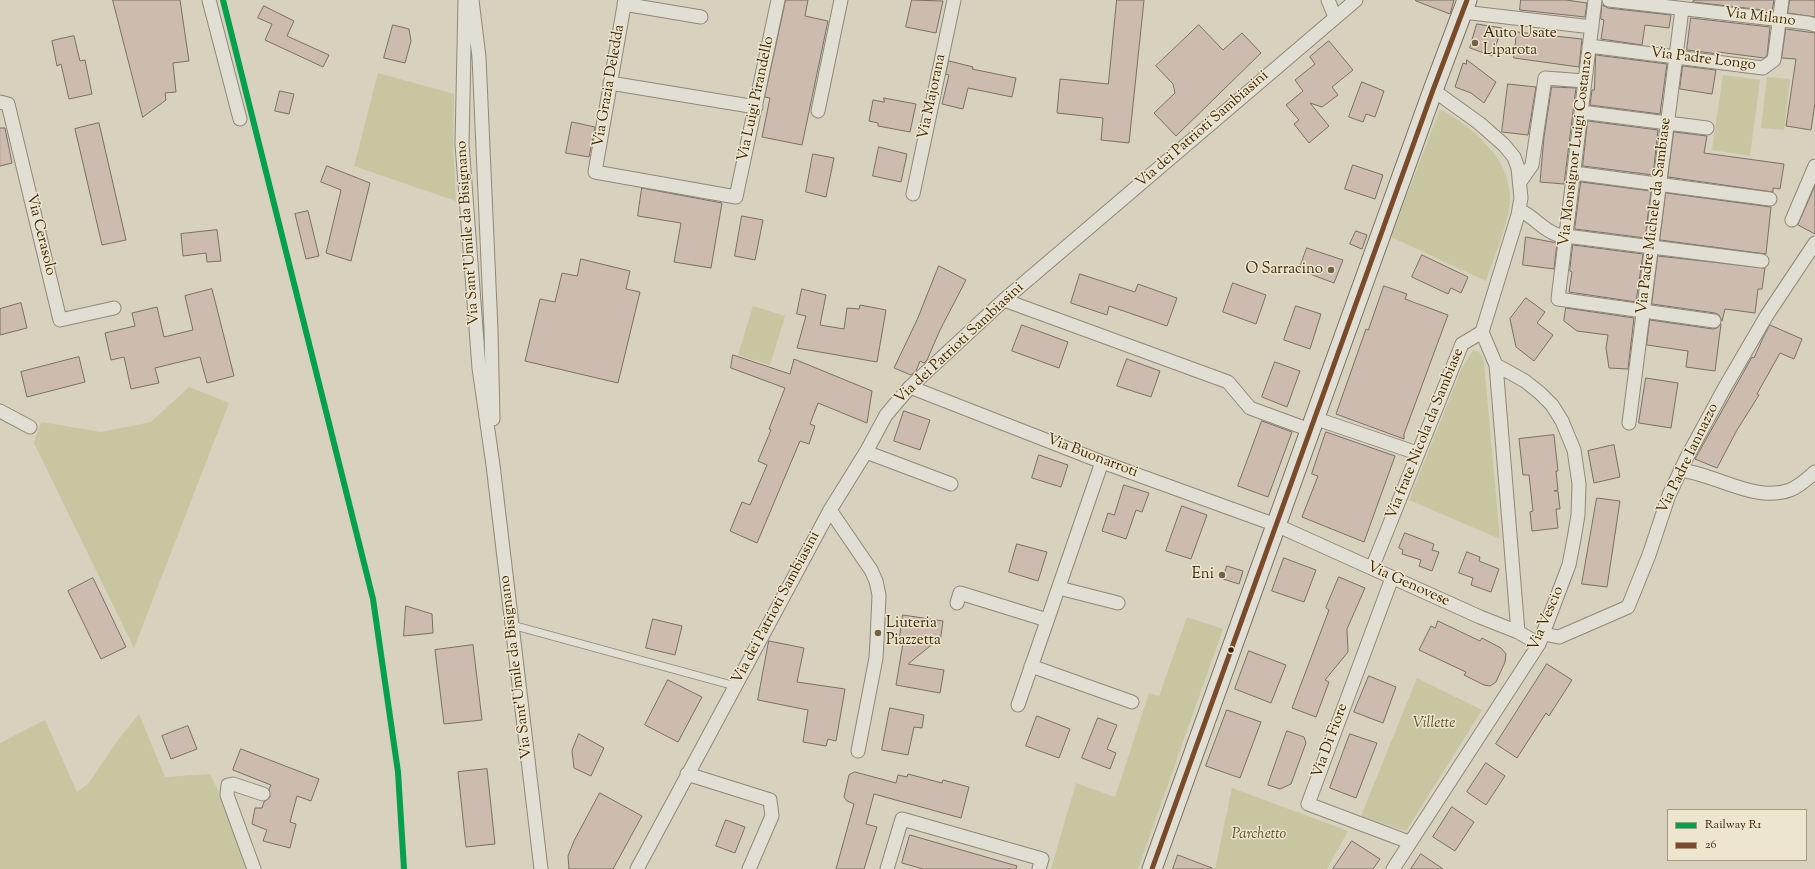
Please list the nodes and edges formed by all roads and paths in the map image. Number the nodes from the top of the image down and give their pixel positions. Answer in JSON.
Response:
{"nodes":[{"id":1,"x":210,"y":0,"type":"edge"},
{"id":2,"x":465,"y":0,"type":"edge"},
{"id":3,"x":472,"y":0,"type":"edge"},
{"id":4,"x":778,"y":0,"type":"edge"},
{"id":5,"x":841,"y":0,"type":"edge"},
{"id":6,"x":954,"y":0,"type":"edge"},
{"id":7,"x":1328,"y":0,"type":"edge"},
{"id":8,"x":1356,"y":0,"type":"edge"},
{"id":9,"x":1595,"y":0,"type":"edge"},
{"id":10,"x":1609,"y":0,"type":"edge"},
{"id":11,"x":1782,"y":0,"type":"edge"},
{"id":12,"x":624,"y":2,"type":"edge"},
{"id":13,"x":1465,"y":6,"type":"edge"},
{"id":14,"x":1682,"y":8,"type":"junction"},
{"id":15,"x":701,"y":17,"type":"dead end"},
{"id":16,"x":1335,"y":17,"type":"junction"},
{"id":17,"x":1780,"y":20,"type":"junction"},
{"id":18,"x":1815,"y":25,"type":"edge"},
{"id":19,"x":1592,"y":26,"type":"junction"},
{"id":20,"x":1589,"y":46,"type":"junction"},
{"id":21,"x":1676,"y":57,"type":"junction"},
{"id":22,"x":1585,"y":81,"type":"junction"},
{"id":23,"x":610,"y":83,"type":"junction"},
{"id":24,"x":1433,"y":90,"type":"junction"},
{"id":25,"x":0,"y":102,"type":"edge"},
{"id":26,"x":756,"y":107,"type":"junction"},
{"id":27,"x":818,"y":111,"type":"dead end"},
{"id":28,"x":1581,"y":112,"type":"junction"},
{"id":29,"x":240,"y":120,"type":"dead end"},
{"id":30,"x":1667,"y":123,"type":"junction"},
{"id":31,"x":1707,"y":128,"type":"dead end"},
{"id":32,"x":1815,"y":166,"type":"edge"},
{"id":33,"x":1574,"y":173,"type":"junction"},
{"id":34,"x":1520,"y":182,"type":"junction"},
{"id":35,"x":1660,"y":184,"type":"junction"},
{"id":36,"x":913,"y":194,"type":"dead end"},
{"id":37,"x":736,"y":198,"type":"joint"},
{"id":38,"x":1770,"y":199,"type":"dead end"},
{"id":39,"x":1519,"y":210,"type":"junction"},
{"id":40,"x":1792,"y":220,"type":"dead end"},
{"id":41,"x":1566,"y":236,"type":"junction"},
{"id":42,"x":1815,"y":243,"type":"edge"},
{"id":43,"x":1652,"y":247,"type":"junction"},
{"id":44,"x":1762,"y":261,"type":"dead end"},
{"id":45,"x":1004,"y":300,"type":"junction"},
{"id":46,"x":114,"y":308,"type":"dead end"},
{"id":47,"x":1643,"y":311,"type":"junction"},
{"id":48,"x":1714,"y":321,"type":"dead end"},
{"id":49,"x":1482,"y":332,"type":"junction"},
{"id":50,"x":1496,"y":365,"type":"junction"},
{"id":51,"x":910,"y":387,"type":"junction"},
{"id":52,"x":0,"y":411,"type":"edge"},
{"id":53,"x":1629,"y":423,"type":"dead end"},
{"id":54,"x":1312,"y":424,"type":"junction"},
{"id":55,"x":30,"y":427,"type":"dead end"},
{"id":56,"x":866,"y":452,"type":"junction"},
{"id":57,"x":1417,"y":453,"type":"junction"},
{"id":58,"x":1102,"y":462,"type":"junction"},
{"id":59,"x":493,"y":465,"type":"junction"},
{"id":60,"x":1680,"y":470,"type":"junction"},
{"id":61,"x":1815,"y":472,"type":"edge"},
{"id":62,"x":951,"y":484,"type":"dead end"},
{"id":63,"x":830,"y":510,"type":"junction"},
{"id":64,"x":1276,"y":525,"type":"junction"},
{"id":65,"x":1372,"y":568,"type":"junction"},
{"id":66,"x":1392,"y":578,"type":"junction"},
{"id":67,"x":1058,"y":588,"type":"junction"},
{"id":68,"x":957,"y":602,"type":"dead end"},
{"id":69,"x":1118,"y":603,"type":"dead end"},
{"id":70,"x":1047,"y":620,"type":"junction"},
{"id":71,"x":512,"y":625,"type":"junction"},
{"id":72,"x":1518,"y":632,"type":"junction"},
{"id":73,"x":1542,"y":639,"type":"junction"},
{"id":74,"x":1031,"y":666,"type":"junction"},
{"id":75,"x":735,"y":686,"type":"junction"},
{"id":76,"x":1132,"y":702,"type":"dead end"},
{"id":77,"x":1018,"y":706,"type":"dead end"},
{"id":78,"x":858,"y":751,"type":"dead end"},
{"id":79,"x":687,"y":774,"type":"junction"},
{"id":80,"x":263,"y":794,"type":"dead end"},
{"id":81,"x":1409,"y":842,"type":"junction"},
{"id":82,"x":254,"y":869,"type":"edge"},
{"id":83,"x":541,"y":869,"type":"edge"},
{"id":84,"x":637,"y":869,"type":"edge"},
{"id":85,"x":749,"y":869,"type":"edge"},
{"id":86,"x":887,"y":869,"type":"edge"},
{"id":87,"x":1039,"y":869,"type":"edge"},
{"id":88,"x":1152,"y":869,"type":"edge"},
{"id":89,"x":1392,"y":869,"type":"edge"}],
"edges":[{"from":1,"to":29,"type":"street"},
{"from":2,"to":59,"type":"street","name":"Via Sant'Umile da Bisignano"},
{"from":3,"to":59,"type":"street","name":"Via Sant'Umile da Bisignano"},
{"from":4,"to":26,"type":"street","name":"Via Luigi Pirandello"},
{"from":5,"to":27,"type":"street"},
{"from":6,"to":36,"type":"street","name":"Via Majorana"},
{"from":7,"to":16,"type":"street"},
{"from":8,"to":16,"type":"street","name":"Via dei Patrioti Sambiasini"},
{"from":9,"to":19,"type":"street","name":"Via Monsignor Luigi Costanzo"},
{"from":10,"to":14,"type":"street","name":"Via Milano"},
{"from":11,"to":17,"type":"street","name":"Via Padre Longo"},
{"from":12,"to":15,"type":"street"},
{"from":12,"to":23,"type":"street","name":"Via Grazia Deledda"},
{"from":13,"to":19,"type":"street"},
{"from":13,"to":24,"type":"main road"},
{"from":14,"to":17,"type":"street","name":"Via Milano"},
{"from":14,"to":21,"type":"street","name":"Via Padre Michele da Sambiase"},
{"from":16,"to":45,"type":"street","name":"Via dei Patrioti Sambiasini"},
{"from":17,"to":18,"type":"street","name":"Via Milano"},
{"from":17,"to":21,"type":"street","name":"Via Padre Longo"},
{"from":19,"to":20,"type":"street","name":"Via Monsignor Luigi Costanzo"},
{"from":20,"to":21,"type":"street","name":"Via Padre Longo"},
{"from":20,"to":22,"type":"street","name":"Via Monsignor Luigi Costanzo"},
{"from":21,"to":30,"type":"street","name":"Via Padre Michele da Sambiase"},
{"from":22,"to":28,"type":"street","name":"Via Monsignor Luigi Costanzo"},
{"from":22,"to":34,"type":"street"},
{"from":23,"to":26,"type":"street"},
{"from":23,"to":37,"type":"street","name":"Via Grazia Deledda"},
{"from":24,"to":34,"type":"street"},
{"from":24,"to":54,"type":"main road"},
{"from":25,"to":46,"type":"street","name":"Via Cerasolo"},
{"from":26,"to":37,"type":"street","name":"Via Luigi Pirandello"},
{"from":28,"to":30,"type":"street"},
{"from":28,"to":33,"type":"street","name":"Via Monsignor Luigi Costanzo"},
{"from":30,"to":31,"type":"street"},
{"from":30,"to":35,"type":"street","name":"Via Padre Michele da Sambiase"},
{"from":32,"to":40,"type":"street"},
{"from":33,"to":35,"type":"street"},
{"from":33,"to":41,"type":"street","name":"Via Monsignor Luigi Costanzo"},
{"from":34,"to":39,"type":"street"},
{"from":35,"to":38,"type":"street"},
{"from":35,"to":43,"type":"street","name":"Via Padre Michele da Sambiase"},
{"from":39,"to":41,"type":"street"},
{"from":39,"to":49,"type":"street"},
{"from":41,"to":43,"type":"street"},
{"from":41,"to":47,"type":"street","name":"Via Monsignor Luigi Costanzo"},
{"from":42,"to":60,"type":"street","name":"Via Padre Iannazzo"},
{"from":43,"to":44,"type":"street"},
{"from":43,"to":47,"type":"street","name":"Via Padre Michele da Sambiase"},
{"from":45,"to":51,"type":"street","name":"Via dei Patrioti Sambiasini"},
{"from":45,"to":54,"type":"street"},
{"from":47,"to":48,"type":"street"},
{"from":47,"to":53,"type":"street","name":"Via Padre Michele da Sambiase"},
{"from":49,"to":50,"type":"street"},
{"from":49,"to":57,"type":"street","name":"Via frate Nicola da Sambiase"},
{"from":50,"to":72,"type":"street"},
{"from":50,"to":73,"type":"street","name":"Via Vescio"},
{"from":51,"to":56,"type":"street","name":"Via dei Patrioti Sambiasini"},
{"from":51,"to":58,"type":"street","name":"Via Buonarroti"},
{"from":52,"to":55,"type":"street"},
{"from":54,"to":57,"type":"street"},
{"from":54,"to":64,"type":"main road"},
{"from":56,"to":62,"type":"street"},
{"from":56,"to":63,"type":"street","name":"Via dei Patrioti Sambiasini"},
{"from":57,"to":65,"type":"street","name":"Via frate Nicola da Sambiase"},
{"from":58,"to":64,"type":"street","name":"Via Buonarroti"},
{"from":58,"to":67,"type":"street"},
{"from":59,"to":71,"type":"street","name":"Via Sant'Umile da Bisignano"},
{"from":60,"to":61,"type":"street"},
{"from":60,"to":73,"type":"street","name":"Via Padre Iannazzo"},
{"from":63,"to":75,"type":"street","name":"Via dei Patrioti Sambiasini"},
{"from":63,"to":78,"type":"street"},
{"from":64,"to":65,"type":"street","name":"Via Genovese"},
{"from":64,"to":88,"type":"main road"},
{"from":65,"to":66,"type":"street","name":"Via Genovese"},
{"from":66,"to":72,"type":"street","name":"Via Genovese"},
{"from":66,"to":81,"type":"street","name":"Via Di Fiore"},
{"from":67,"to":69,"type":"street"},
{"from":67,"to":70,"type":"street"},
{"from":68,"to":70,"type":"street"},
{"from":70,"to":74,"type":"street"},
{"from":71,"to":75,"type":"lane"},
{"from":71,"to":83,"type":"street","name":"Via Sant'Umile da Bisignano"},
{"from":72,"to":73,"type":"street","name":"Via Genovese"},
{"from":73,"to":81,"type":"street","name":"Via Vescio"},
{"from":74,"to":76,"type":"street"},
{"from":74,"to":77,"type":"street"},
{"from":75,"to":79,"type":"street","name":"Via dei Patrioti Sambiasini"},
{"from":79,"to":84,"type":"street","name":"Via dei Patrioti Sambiasini"},
{"from":79,"to":85,"type":"street"},
{"from":80,"to":82,"type":"street"},
{"from":81,"to":89,"type":"street","name":"Via Vescio"},
{"from":86,"to":87,"type":"street"}]}
